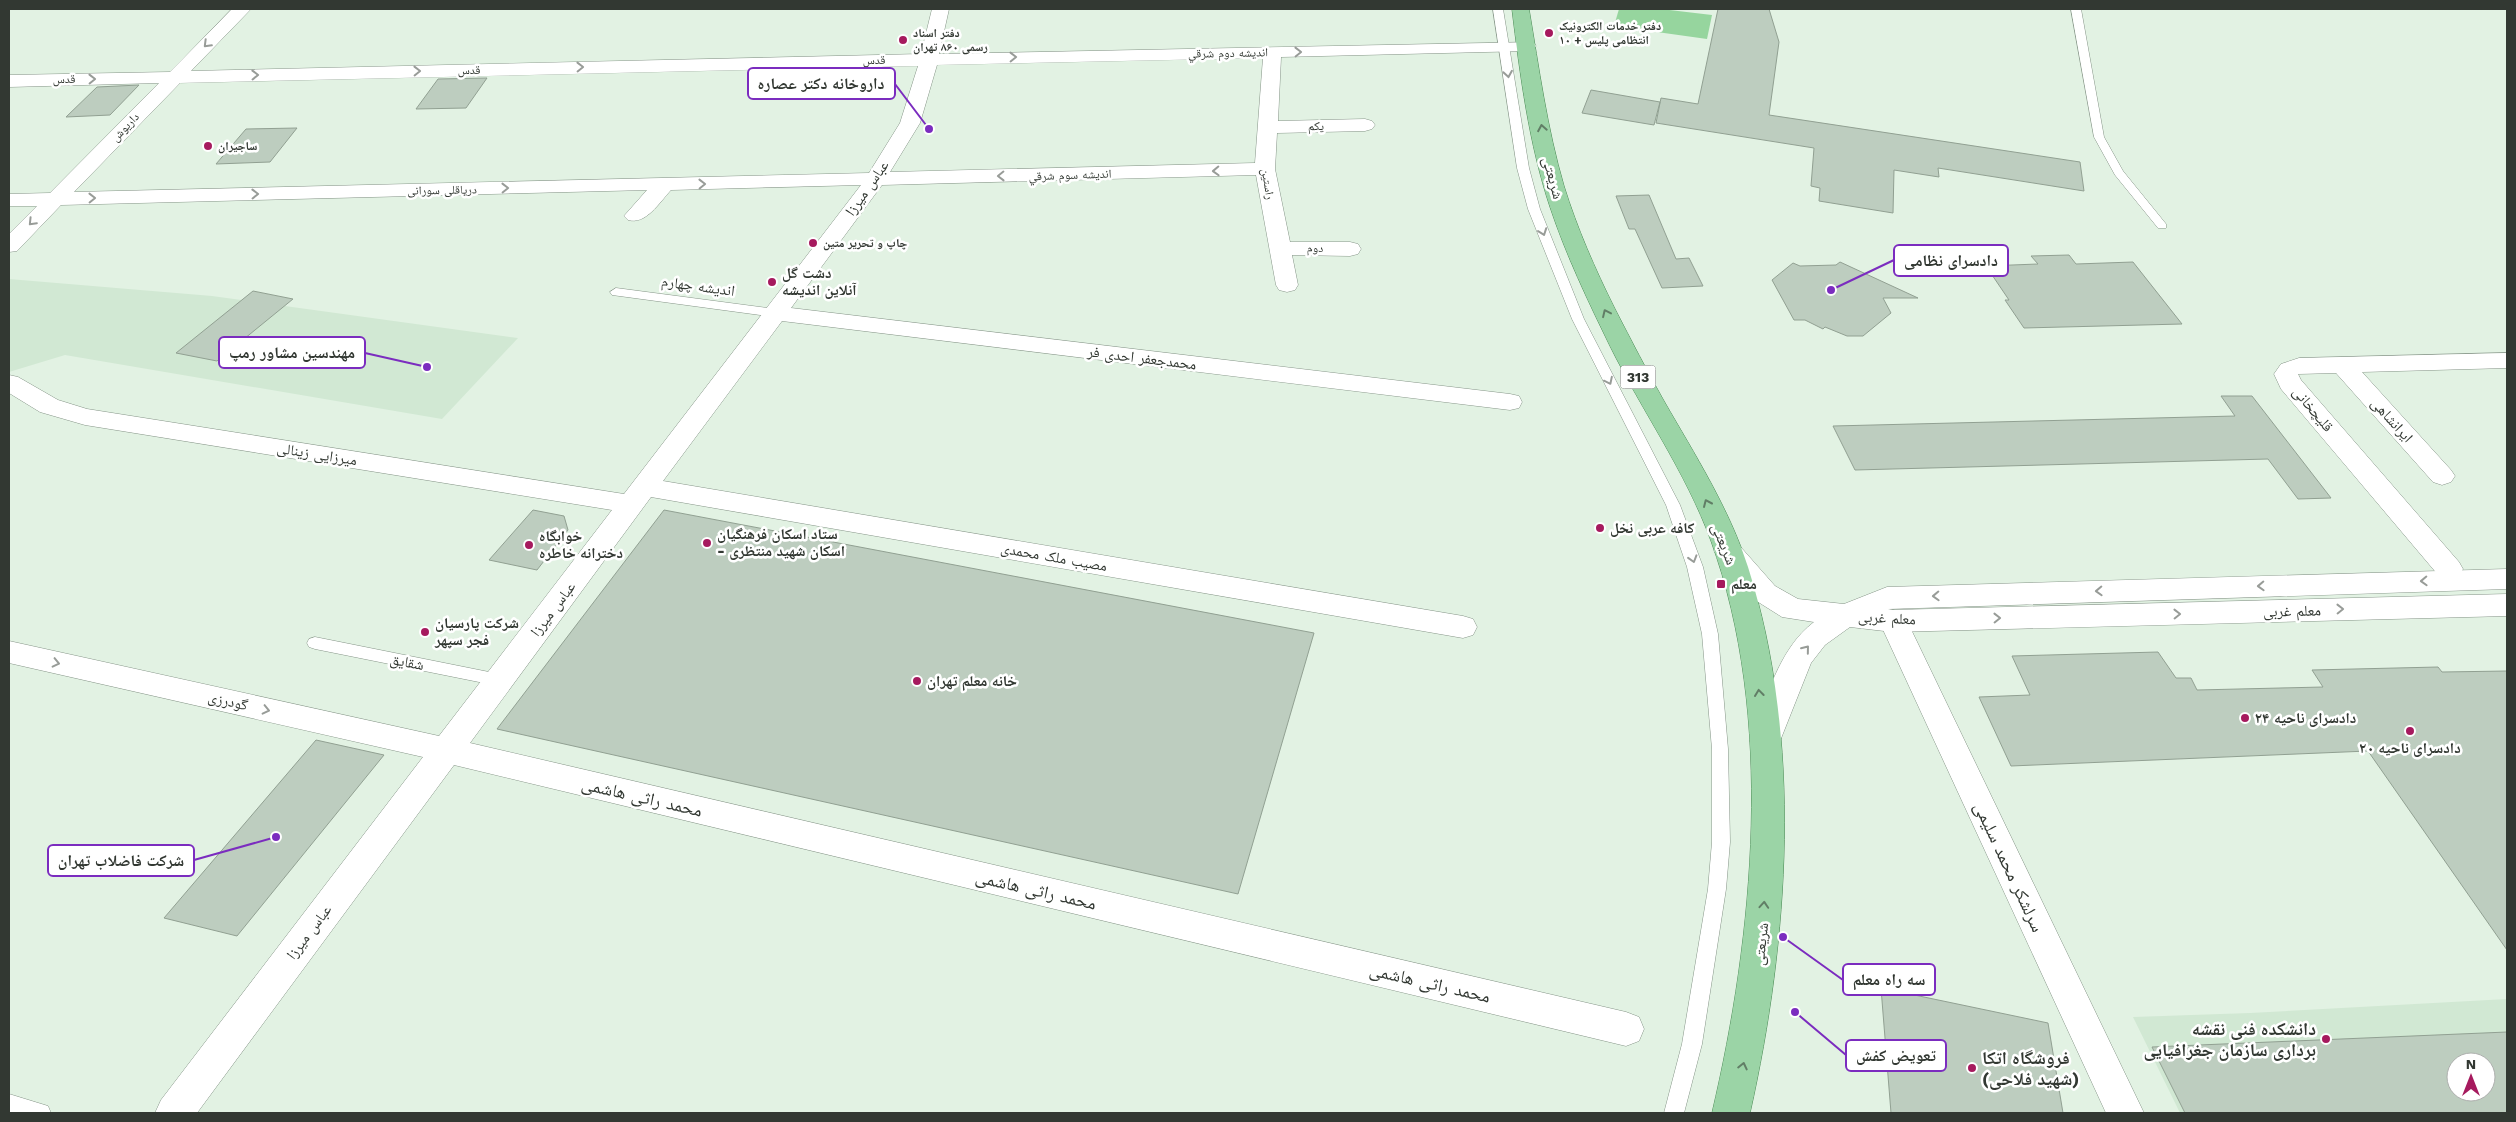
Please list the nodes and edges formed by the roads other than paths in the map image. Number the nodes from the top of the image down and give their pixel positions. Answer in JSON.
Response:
{"nodes":[{"id":1,"x":242,"y":9,"type":"edge"},
{"id":2,"x":940,"y":9,"type":"edge"},
{"id":3,"x":1498,"y":9,"type":"edge"},
{"id":4,"x":1520,"y":9,"type":"edge"},
{"id":5,"x":2076,"y":9,"type":"edge"},
{"id":6,"x":1515,"y":47,"type":"junction"},
{"id":7,"x":1272,"y":52,"type":"junction"},
{"id":8,"x":929,"y":59,"type":"junction"},
{"id":9,"x":175,"y":77,"type":"junction"},
{"id":10,"x":9,"y":81,"type":"edge"},
{"id":11,"x":1365,"y":125,"type":"dead end"},
{"id":12,"x":1267,"y":127,"type":"junction"},
{"id":13,"x":1265,"y":169,"type":"junction"},
{"id":14,"x":875,"y":180,"type":"junction"},
{"id":15,"x":664,"y":185,"type":"junction"},
{"id":16,"x":55,"y":199,"type":"junction"},
{"id":17,"x":9,"y":200,"type":"edge"},
{"id":18,"x":635,"y":216,"type":"dead end"},
{"id":19,"x":2162,"y":226,"type":"dead end"},
{"id":20,"x":9,"y":246,"type":"edge"},
{"id":21,"x":1280,"y":248,"type":"junction"},
{"id":22,"x":1350,"y":249,"type":"dead end"},
{"id":23,"x":1287,"y":285,"type":"dead end"},
{"id":24,"x":616,"y":292,"type":"dead end"},
{"id":25,"x":775,"y":313,"type":"junction"},
{"id":26,"x":2506,"y":362,"type":"edge"},
{"id":27,"x":2342,"y":364,"type":"junction"},
{"id":28,"x":9,"y":383,"type":"edge"},
{"id":29,"x":1510,"y":402,"type":"dead end"},
{"id":30,"x":2442,"y":476,"type":"dead end"},
{"id":31,"x":638,"y":495,"type":"junction"},
{"id":32,"x":1728,"y":551,"type":"junction"},
{"id":33,"x":2449,"y":569,"type":"dead end"},
{"id":34,"x":2507,"y":579,"type":"edge"},
{"id":35,"x":2128,"y":590,"type":"junction"},
{"id":36,"x":2507,"y":605,"type":"edge"},
{"id":37,"x":2143,"y":614,"type":"junction"},
{"id":38,"x":1844,"y":616,"type":"junction"},
{"id":39,"x":1893,"y":620,"type":"junction"},
{"id":40,"x":1463,"y":627,"type":"dead end"},
{"id":41,"x":315,"y":643,"type":"dead end"},
{"id":42,"x":9,"y":652,"type":"edge"},
{"id":43,"x":499,"y":680,"type":"junction"},
{"id":44,"x":1765,"y":741,"type":"junction"},
{"id":45,"x":446,"y":750,"type":"junction"},
{"id":46,"x":1626,"y":1029,"type":"dead end"},
{"id":47,"x":9,"y":1104,"type":"edge"},
{"id":48,"x":41,"y":1113,"type":"edge"},
{"id":49,"x":174,"y":1113,"type":"edge"},
{"id":50,"x":1674,"y":1113,"type":"edge"},
{"id":51,"x":1731,"y":1113,"type":"edge"},
{"id":52,"x":2125,"y":1113,"type":"edge"}],
"edges":[{"from":1,"to":9,"type":"street","name":"داریوش","one_way":true},
{"from":2,"to":8,"type":"street","name":"عباس میرزا"},
{"from":3,"to":6,"type":"lane"},
{"from":4,"to":6,"type":"main road","name":"شریعتی","number":"313"},
{"from":5,"to":19,"type":"lane"},
{"from":7,"to":6,"type":"street","name":"انديشه دوم شرقي","one_way":true},
{"from":32,"to":6,"type":"main road","name":"شریعتی","number":"313","one_way":true},
{"from":6,"to":50,"type":"lane","one_way":true},
{"from":8,"to":7,"type":"street","name":"انديشه دوم شرقي","one_way":true},
{"from":7,"to":12,"type":"street","name":"راستین"},
{"from":9,"to":8,"type":"street","name":"قدس","one_way":true},
{"from":8,"to":14,"type":"street","name":"عباس میرزا"},
{"from":10,"to":9,"type":"street","name":"قدس","one_way":true},
{"from":9,"to":16,"type":"street","name":"داریوش"},
{"from":11,"to":12,"type":"street","name":"یکم"},
{"from":12,"to":13,"type":"street","name":"راستین"},
{"from":13,"to":14,"type":"street","name":"اندیشه سوم شرقي","one_way":true},
{"from":13,"to":21,"type":"street","name":"راستین"},
{"from":15,"to":14,"type":"street","name":"دریاقلی سورانی","one_way":true},
{"from":14,"to":25,"type":"street","name":"عباس میرزا"},
{"from":16,"to":15,"type":"street","name":"دریاقلی سورانی","one_way":true},
{"from":15,"to":18,"type":"street"},
{"from":16,"to":17,"type":"street","name":"دریاقلی سورانی"},
{"from":16,"to":20,"type":"street","name":"داریوش","one_way":true},
{"from":21,"to":22,"type":"street","name":"دوم"},
{"from":21,"to":23,"type":"street","name":"راستین"},
{"from":24,"to":25,"type":"lane","name":"اندیشه چهارم"},
{"from":25,"to":29,"type":"street","name":"محمدجعفر احدی فر"},
{"from":25,"to":31,"type":"street","name":"عباس میرزا"},
{"from":26,"to":27,"type":"street","name":"قلیچخانی"},
{"from":27,"to":30,"type":"street","name":"ایرانشاهی"},
{"from":27,"to":33,"type":"street","name":"قلیچخانی"},
{"from":28,"to":31,"type":"street","name":"میرزایی زینالی"},
{"from":31,"to":40,"type":"street","name":"مصیب ملک محمدی"},
{"from":31,"to":43,"type":"street","name":"عباس میرزا"},
{"from":32,"to":38,"type":"street"},
{"from":44,"to":32,"type":"main road","name":"شریعتی","number":"313","one_way":true},
{"from":34,"to":35,"type":"street","name":"معلم غربی","one_way":true},
{"from":35,"to":37,"type":"street"},
{"from":35,"to":38,"type":"street","name":"معلم غربی","one_way":true},
{"from":37,"to":36,"type":"street","name":"معلم غربی","one_way":true},
{"from":39,"to":37,"type":"street","name":"معلم غربی","one_way":true},
{"from":38,"to":39,"type":"street","name":"معلم غربی"},
{"from":44,"to":38,"type":"street","one_way":true},
{"from":39,"to":52,"type":"street","name":"سرلشکر محمد سلیمی"},
{"from":41,"to":43,"type":"lane","name":"شقایق"},
{"from":42,"to":45,"type":"street","name":"گودرزی","one_way":true},
{"from":43,"to":45,"type":"street","name":"عباس میرزا"},
{"from":51,"to":44,"type":"main road","name":"شریعتی","number":"313","one_way":true},
{"from":45,"to":46,"type":"street","name":"محمد راثی هاشمی"},
{"from":45,"to":49,"type":"street","name":"عباس میرزا"},
{"from":47,"to":48,"type":"lane"}]}
